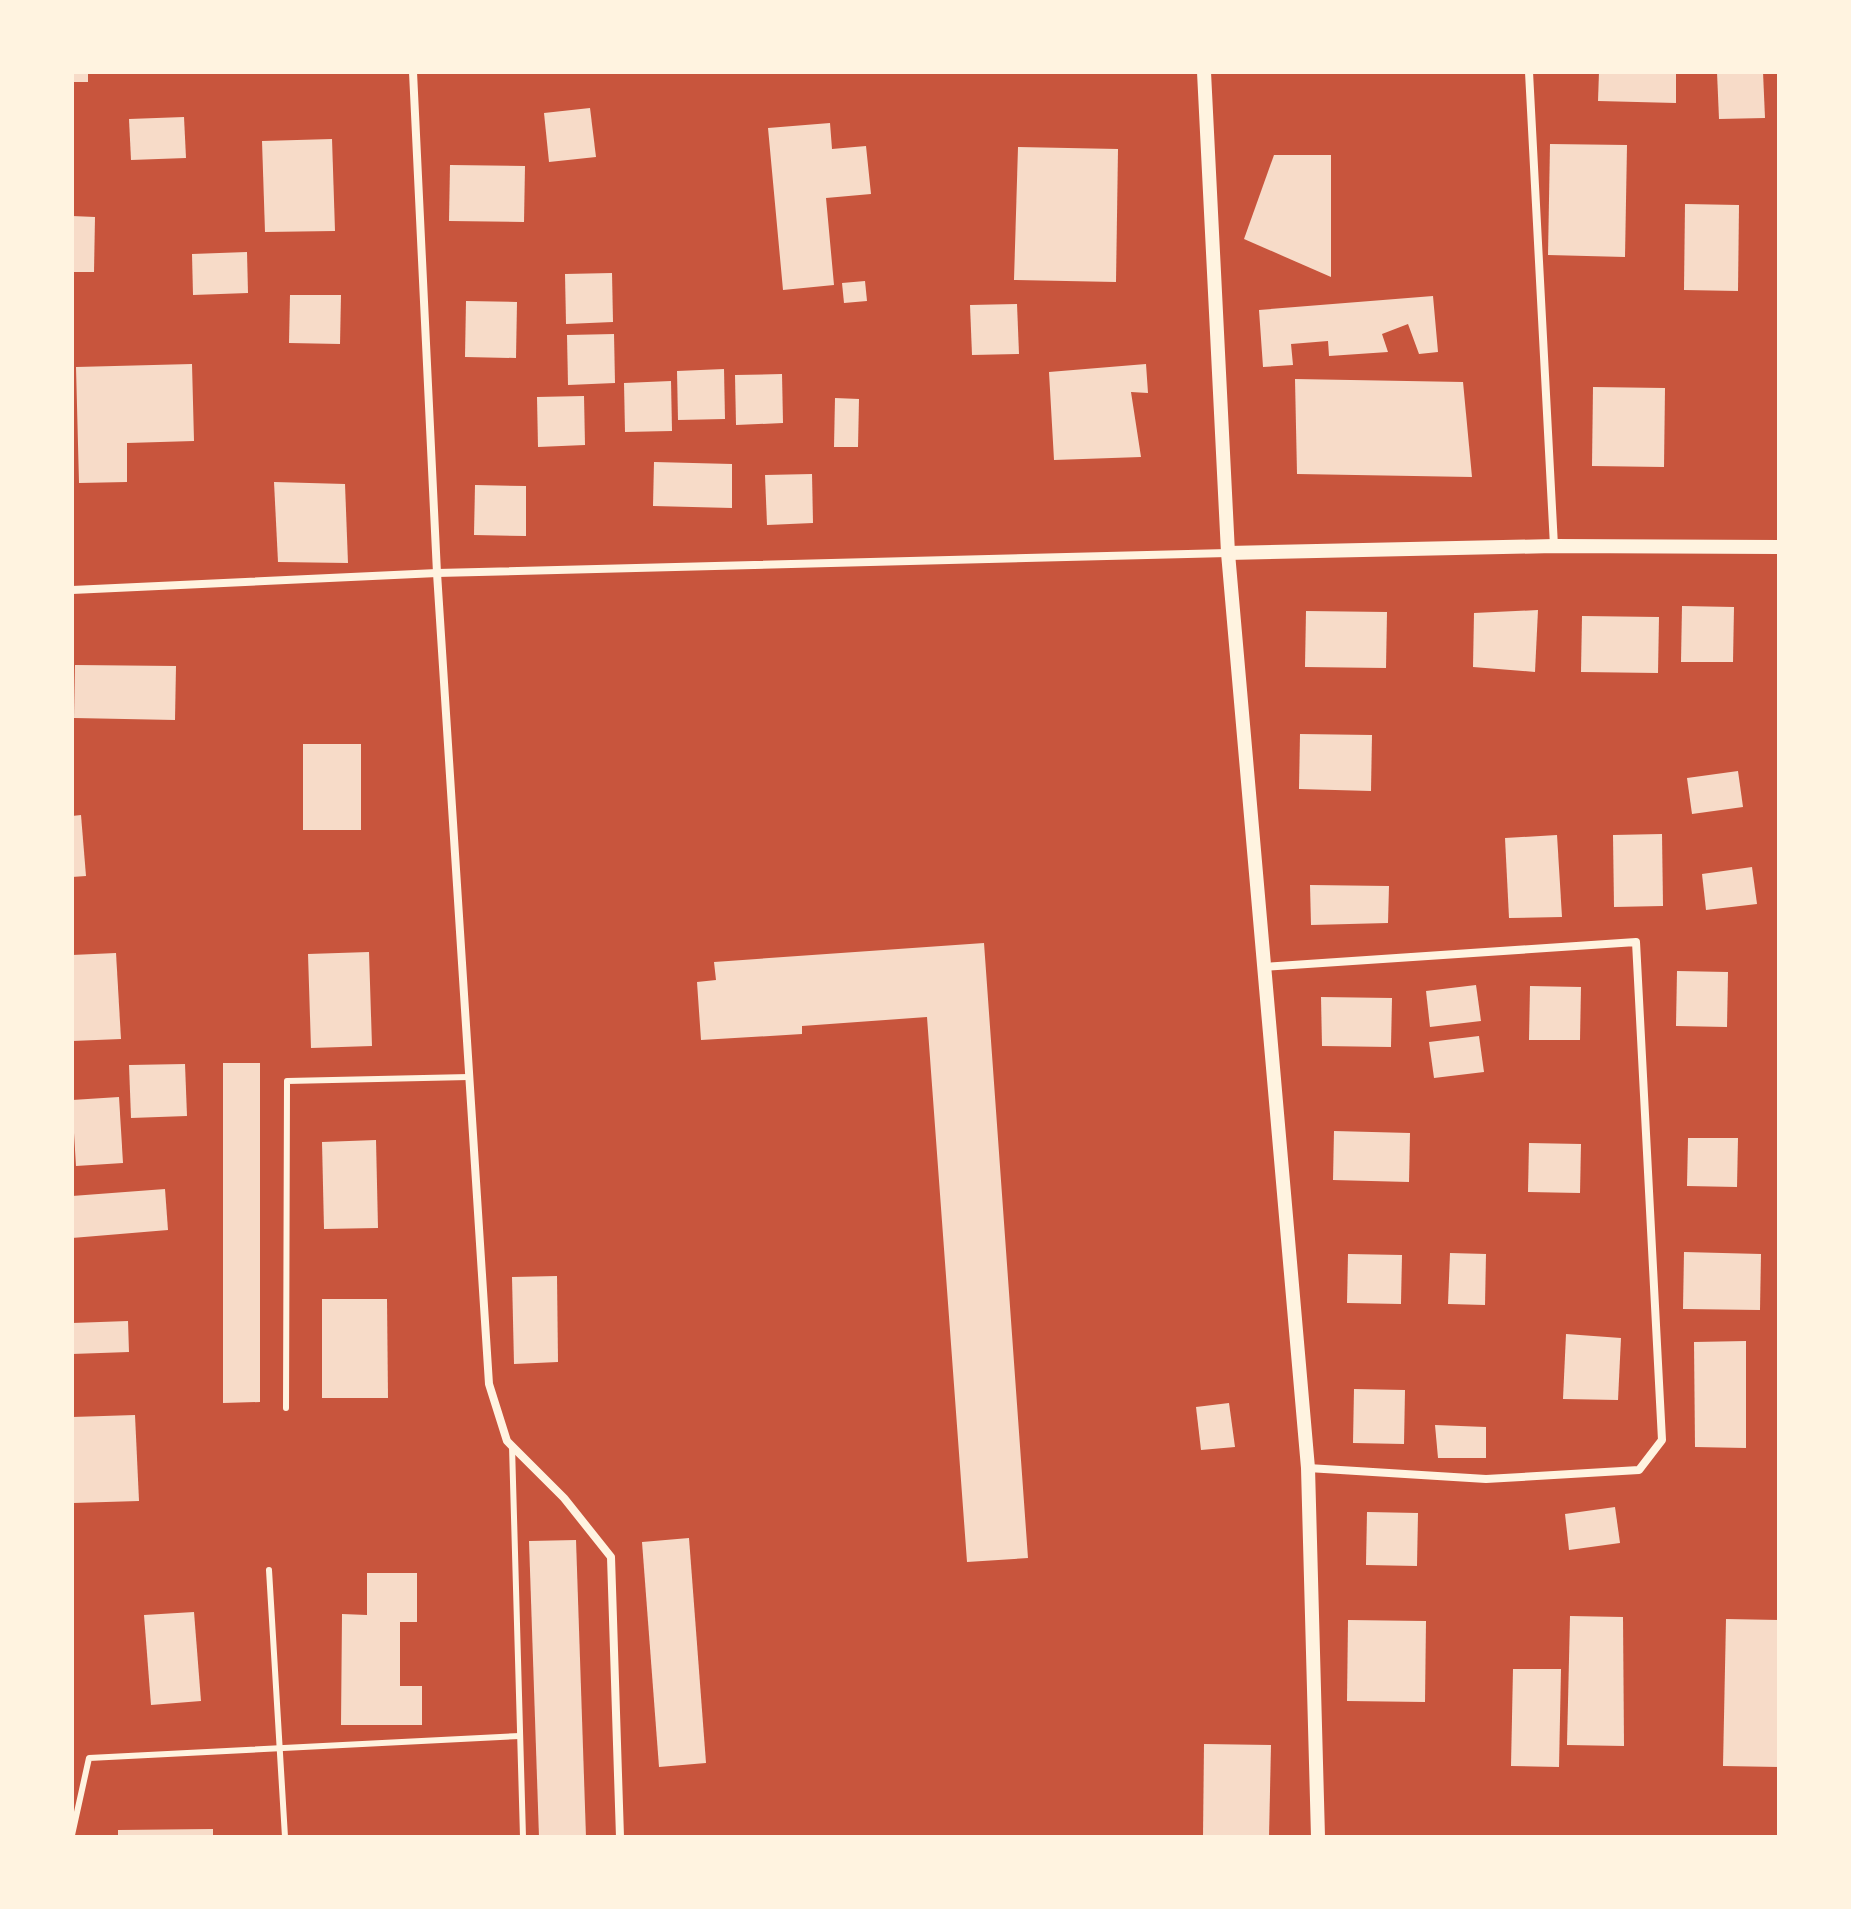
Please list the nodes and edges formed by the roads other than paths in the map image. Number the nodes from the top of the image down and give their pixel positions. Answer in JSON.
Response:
{"nodes":[{"id":1,"x":413,"y":72,"type":"edge"},
{"id":2,"x":1204,"y":72,"type":"edge"},
{"id":3,"x":1529,"y":72,"type":"edge"},
{"id":4,"x":1554,"y":546,"type":"junction"},
{"id":5,"x":1779,"y":547,"type":"edge"},
{"id":6,"x":1228,"y":553,"type":"junction"},
{"id":7,"x":437,"y":573,"type":"junction"},
{"id":8,"x":72,"y":590,"type":"edge"},
{"id":9,"x":1263,"y":967,"type":"junction"},
{"id":10,"x":469,"y":1077,"type":"junction"},
{"id":11,"x":286,"y":1408,"type":"dead end"},
{"id":12,"x":512,"y":1446,"type":"junction"},
{"id":13,"x":1308,"y":1468,"type":"junction"},
{"id":14,"x":269,"y":1570,"type":"dead end"},
{"id":15,"x":520,"y":1736,"type":"junction"},
{"id":16,"x":280,"y":1748,"type":"junction"},
{"id":17,"x":72,"y":1835,"type":"edge"},
{"id":18,"x":285,"y":1837,"type":"edge"},
{"id":19,"x":523,"y":1837,"type":"edge"},
{"id":20,"x":620,"y":1837,"type":"edge"},
{"id":21,"x":1318,"y":1837,"type":"edge"}],
"edges":[{"from":1,"to":7,"type":"street"},
{"from":2,"to":6,"type":"street"},
{"from":3,"to":4,"type":"street"},
{"from":4,"to":5,"type":"street"},
{"from":4,"to":6,"type":"street"},
{"from":6,"to":7,"type":"street"},
{"from":6,"to":9,"type":"street"},
{"from":7,"to":8,"type":"street"},
{"from":7,"to":10,"type":"street"},
{"from":9,"to":13,"type":"street"},
{"from":9,"to":13,"type":"street"},
{"from":10,"to":11,"type":"lane"},
{"from":10,"to":12,"type":"street"},
{"from":12,"to":15,"type":"lane"},
{"from":12,"to":20,"type":"street"},
{"from":13,"to":21,"type":"street"},
{"from":14,"to":16,"type":"lane"},
{"from":15,"to":16,"type":"lane"},
{"from":15,"to":19,"type":"lane"},
{"from":16,"to":17,"type":"lane"},
{"from":16,"to":18,"type":"lane"}]}
